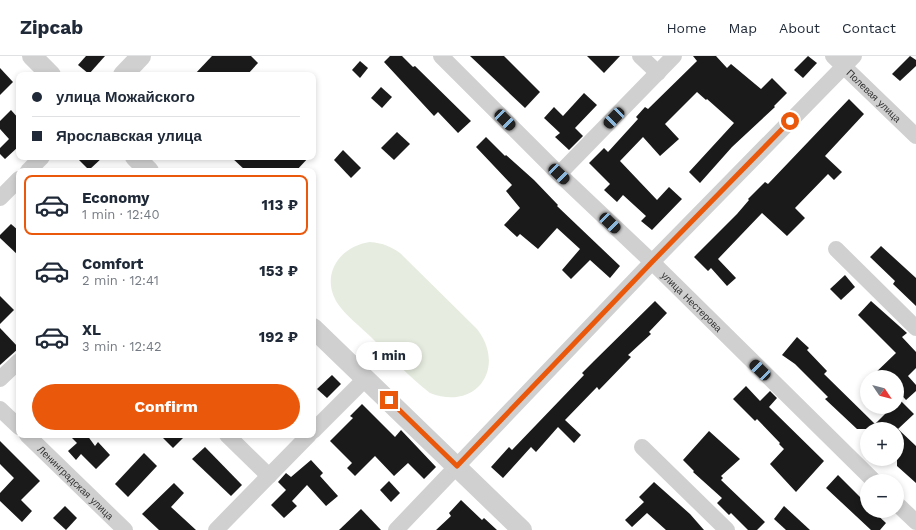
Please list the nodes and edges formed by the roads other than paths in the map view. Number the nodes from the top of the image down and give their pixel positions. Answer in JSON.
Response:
{"nodes":[{"id":1,"x":32,"y":56,"type":"edge"},
{"id":2,"x":141,"y":56,"type":"edge"},
{"id":3,"x":441,"y":56,"type":"edge"},
{"id":4,"x":640,"y":56,"type":"edge"},
{"id":5,"x":674,"y":56,"type":"edge"},
{"id":6,"x":844,"y":60,"type":"edge"},
{"id":7,"x":48,"y":72,"type":"edge"},
{"id":8,"x":126,"y":72,"type":"edge"},
{"id":9,"x":658,"y":73,"type":"junction"},
{"id":10,"x":916,"y":136,"type":"edge"},
{"id":11,"x":39,"y":160,"type":"edge"},
{"id":12,"x":138,"y":160,"type":"edge"},
{"id":13,"x":31,"y":168,"type":"edge"},
{"id":14,"x":146,"y":168,"type":"edge"},
{"id":15,"x":559,"y":174,"type":"junction"},
{"id":16,"x":16,"y":182,"type":"edge"},
{"id":17,"x":0,"y":198,"type":"edge"},
{"id":18,"x":836,"y":249,"type":"dead end"},
{"id":19,"x":652,"y":262,"type":"junction"},
{"id":20,"x":916,"y":328,"type":"edge"},
{"id":21,"x":316,"y":331,"type":"edge"},
{"id":22,"x":16,"y":363,"type":"edge"},
{"id":23,"x":366,"y":378,"type":"junction"},
{"id":24,"x":0,"y":379,"type":"edge"},
{"id":25,"x":0,"y":408,"type":"edge"},
{"id":26,"x":16,"y":424,"type":"edge"},
{"id":27,"x":316,"y":428,"type":"edge"},
{"id":28,"x":30,"y":438,"type":"edge"},
{"id":29,"x":230,"y":438,"type":"edge"},
{"id":30,"x":306,"y":438,"type":"edge"},
{"id":31,"x":642,"y":447,"type":"dead end"},
{"id":32,"x":457,"y":466,"type":"junction"},
{"id":33,"x":867,"y":474,"type":"edge"},
{"id":34,"x":269,"y":476,"type":"junction"},
{"id":35,"x":904,"y":511,"type":"edge"},
{"id":36,"x":916,"y":522,"type":"edge"},
{"id":37,"x":125,"y":530,"type":"edge"},
{"id":38,"x":216,"y":530,"type":"edge"},
{"id":39,"x":396,"y":530,"type":"edge"},
{"id":40,"x":522,"y":530,"type":"edge"},
{"id":41,"x":727,"y":530,"type":"edge"}],
"edges":[{"from":1,"to":7,"type":"street"},
{"from":2,"to":8,"type":"street"},
{"from":3,"to":15,"type":"street","name":"улица Нестерова"},
{"from":4,"to":9,"type":"street"},
{"from":5,"to":9,"type":"street"},
{"from":6,"to":10,"type":"street","name":"Полевая улица"},
{"from":6,"to":19,"type":"street"},
{"from":9,"to":15,"type":"street"},
{"from":11,"to":13,"type":"street"},
{"from":12,"to":14,"type":"street"},
{"from":15,"to":19,"type":"street","name":"улица Нестерова"},
{"from":16,"to":17,"type":"street"},
{"from":18,"to":20,"type":"street"},
{"from":19,"to":32,"type":"street"},
{"from":19,"to":33,"type":"street","name":"улица Нестерова"},
{"from":21,"to":23,"type":"street"},
{"from":22,"to":24,"type":"street"},
{"from":23,"to":27,"type":"street"},
{"from":23,"to":32,"type":"street"},
{"from":25,"to":26,"type":"street"},
{"from":28,"to":37,"type":"street","name":"Ленинградская улица"},
{"from":29,"to":34,"type":"street"},
{"from":30,"to":34,"type":"street"},
{"from":31,"to":41,"type":"street"},
{"from":32,"to":39,"type":"street"},
{"from":32,"to":40,"type":"street"},
{"from":34,"to":38,"type":"street"},
{"from":35,"to":36,"type":"street"}]}
